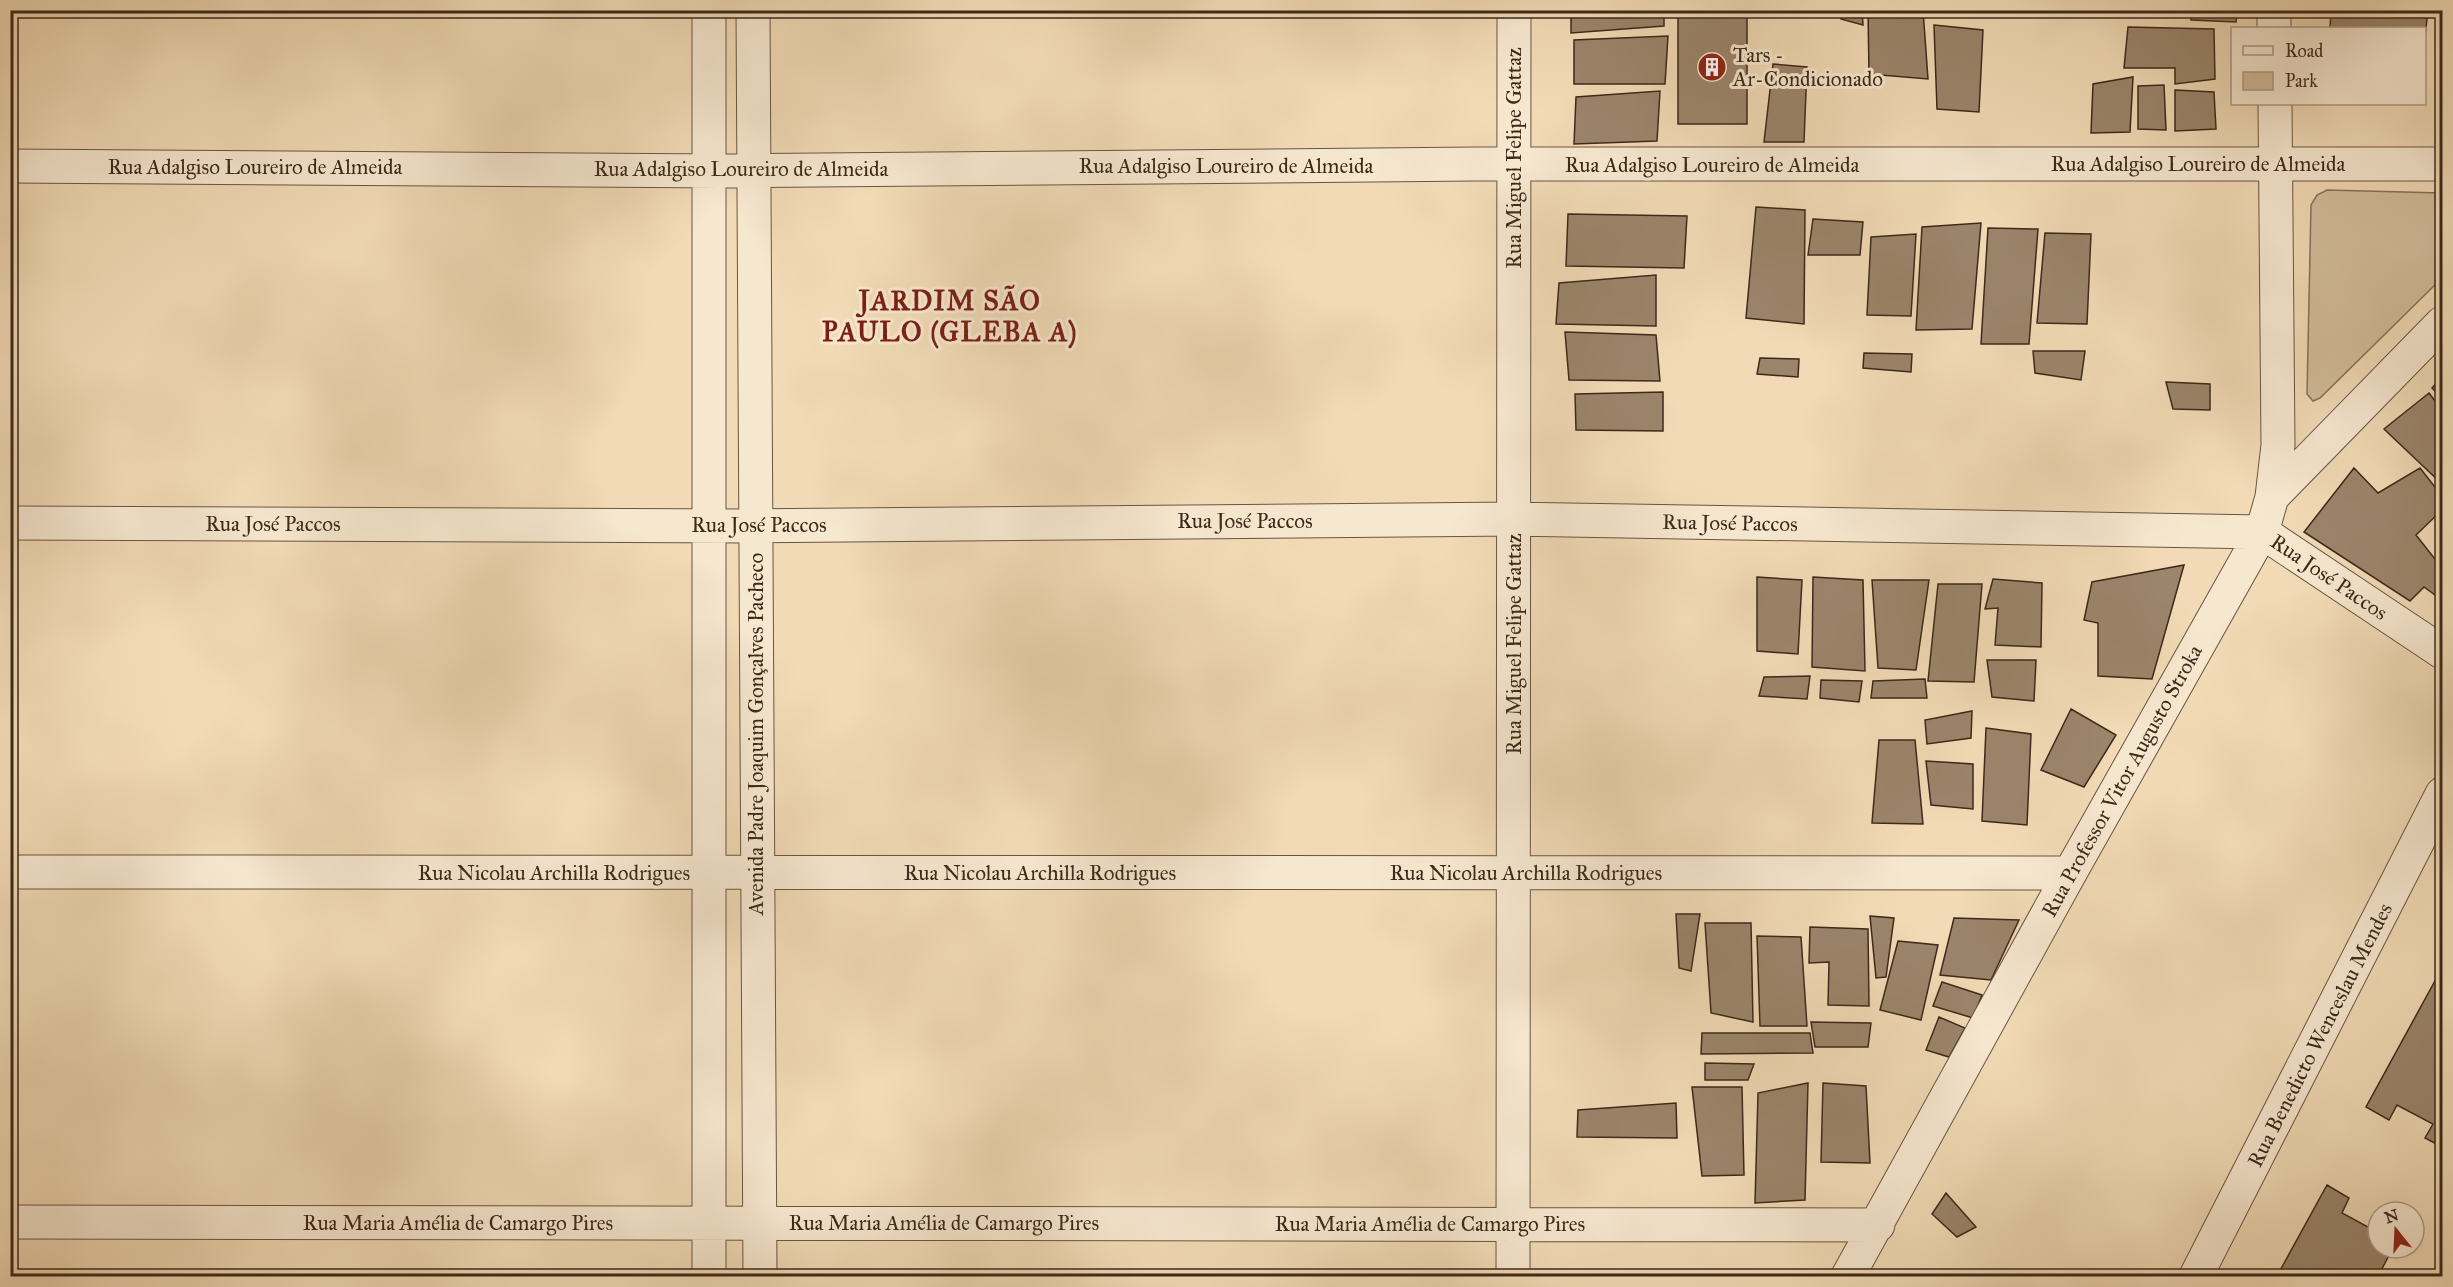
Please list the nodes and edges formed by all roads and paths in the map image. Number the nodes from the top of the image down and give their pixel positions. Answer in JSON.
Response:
{"nodes":[{"id":1,"x":709,"y":10,"type":"edge"},
{"id":2,"x":753,"y":10,"type":"edge"},
{"id":3,"x":1514,"y":10,"type":"edge"},
{"id":4,"x":2274,"y":10,"type":"edge"},
{"id":5,"x":2274,"y":27,"type":"edge"},
{"id":6,"x":2275,"y":105,"type":"edge"},
{"id":7,"x":1514,"y":164,"type":"junction"},
{"id":8,"x":2275,"y":164,"type":"junction"},
{"id":9,"x":2442,"y":164,"type":"edge"},
{"id":10,"x":10,"y":166,"type":"edge"},
{"id":11,"x":709,"y":170,"type":"junction"},
{"id":12,"x":754,"y":171,"type":"junction"},
{"id":13,"x":2442,"y":323,"type":"edge"},
{"id":14,"x":2272,"y":497,"type":"junction"},
{"id":15,"x":1514,"y":519,"type":"junction"},
{"id":16,"x":10,"y":523,"type":"edge"},
{"id":17,"x":708,"y":525,"type":"junction"},
{"id":18,"x":755,"y":525,"type":"junction"},
{"id":19,"x":2262,"y":532,"type":"junction"},
{"id":20,"x":2442,"y":652,"type":"edge"},
{"id":21,"x":2442,"y":794,"type":"edge"},
{"id":22,"x":10,"y":872,"type":"edge"},
{"id":23,"x":709,"y":873,"type":"junction"},
{"id":24,"x":757,"y":873,"type":"junction"},
{"id":25,"x":1514,"y":873,"type":"junction"},
{"id":26,"x":2070,"y":873,"type":"junction"},
{"id":27,"x":10,"y":1222,"type":"edge"},
{"id":28,"x":709,"y":1223,"type":"junction"},
{"id":29,"x":759,"y":1223,"type":"junction"},
{"id":30,"x":1513,"y":1225,"type":"junction"},
{"id":31,"x":1878,"y":1225,"type":"junction"},
{"id":32,"x":709,"y":1276,"type":"edge"},
{"id":33,"x":760,"y":1276,"type":"edge"},
{"id":34,"x":1513,"y":1276,"type":"edge"},
{"id":35,"x":1848,"y":1276,"type":"edge"},
{"id":36,"x":2196,"y":1276,"type":"edge"}],
"edges":[{"from":1,"to":11,"type":"street"},
{"from":2,"to":12,"type":"street","name":"Avenida Padre Joaquim Gonçalves Pacheco"},
{"from":3,"to":7,"type":"street","name":"Rua Miguel Felipe Gattaz"},
{"from":4,"to":5,"type":"street"},
{"from":6,"to":8,"type":"street"},
{"from":7,"to":8,"type":"street","name":"Rua Adalgiso Loureiro de Almeida"},
{"from":7,"to":12,"type":"street","name":"Rua Adalgiso Loureiro de Almeida"},
{"from":7,"to":15,"type":"street","name":"Rua Miguel Felipe Gattaz"},
{"from":8,"to":9,"type":"street","name":"Rua Adalgiso Loureiro de Almeida"},
{"from":8,"to":14,"type":"street"},
{"from":10,"to":11,"type":"street","name":"Rua Adalgiso Loureiro de Almeida"},
{"from":11,"to":12,"type":"street","name":"Rua Adalgiso Loureiro de Almeida"},
{"from":11,"to":17,"type":"street"},
{"from":12,"to":18,"type":"street","name":"Avenida Padre Joaquim Gonçalves Pacheco"},
{"from":13,"to":14,"type":"street","name":"Rua Professor Vitor Augusto Stroka"},
{"from":14,"to":19,"type":"street","name":"Rua Professor Vitor Augusto Stroka"},
{"from":15,"to":18,"type":"street","name":"Rua José Paccos"},
{"from":15,"to":19,"type":"street","name":"Rua José Paccos"},
{"from":15,"to":25,"type":"street","name":"Rua Miguel Felipe Gattaz"},
{"from":16,"to":17,"type":"street","name":"Rua José Paccos"},
{"from":17,"to":18,"type":"street","name":"Rua José Paccos"},
{"from":17,"to":23,"type":"street"},
{"from":18,"to":24,"type":"street","name":"Avenida Padre Joaquim Gonçalves Pacheco"},
{"from":19,"to":20,"type":"street","name":"Rua José Paccos"},
{"from":19,"to":26,"type":"street","name":"Rua Professor Vitor Augusto Stroka"},
{"from":21,"to":36,"type":"street","name":"Rua Benedicto Wenceslau Mendes"},
{"from":22,"to":23,"type":"street","name":"Rua Nicolau Archilla Rodrigues"},
{"from":23,"to":24,"type":"street","name":"Rua Nicolau Archilla Rodrigues"},
{"from":23,"to":28,"type":"street"},
{"from":24,"to":25,"type":"street","name":"Rua Nicolau Archilla Rodrigues"},
{"from":24,"to":29,"type":"street","name":"Avenida Padre Joaquim Gonçalves Pacheco"},
{"from":25,"to":26,"type":"street","name":"Rua Nicolau Archilla Rodrigues"},
{"from":25,"to":30,"type":"street","name":"Rua Miguel Felipe Gattaz"},
{"from":26,"to":31,"type":"street","name":"Rua Professor Vitor Augusto Stroka"},
{"from":27,"to":28,"type":"street","name":"Rua Maria Amélia de Camargo Pires"},
{"from":28,"to":29,"type":"street","name":"Rua Maria Amélia de Camargo Pires"},
{"from":28,"to":32,"type":"street"},
{"from":29,"to":30,"type":"street","name":"Rua Maria Amélia de Camargo Pires"},
{"from":29,"to":33,"type":"street","name":"Avenida Padre Joaquim Gonçalves Pacheco"},
{"from":30,"to":31,"type":"street","name":"Rua Maria Amélia de Camargo Pires"},
{"from":30,"to":34,"type":"street","name":"Rua Miguel Felipe Gattaz"},
{"from":31,"to":35,"type":"street","name":"Rua Professor Vitor Augusto Stroka"}]}
